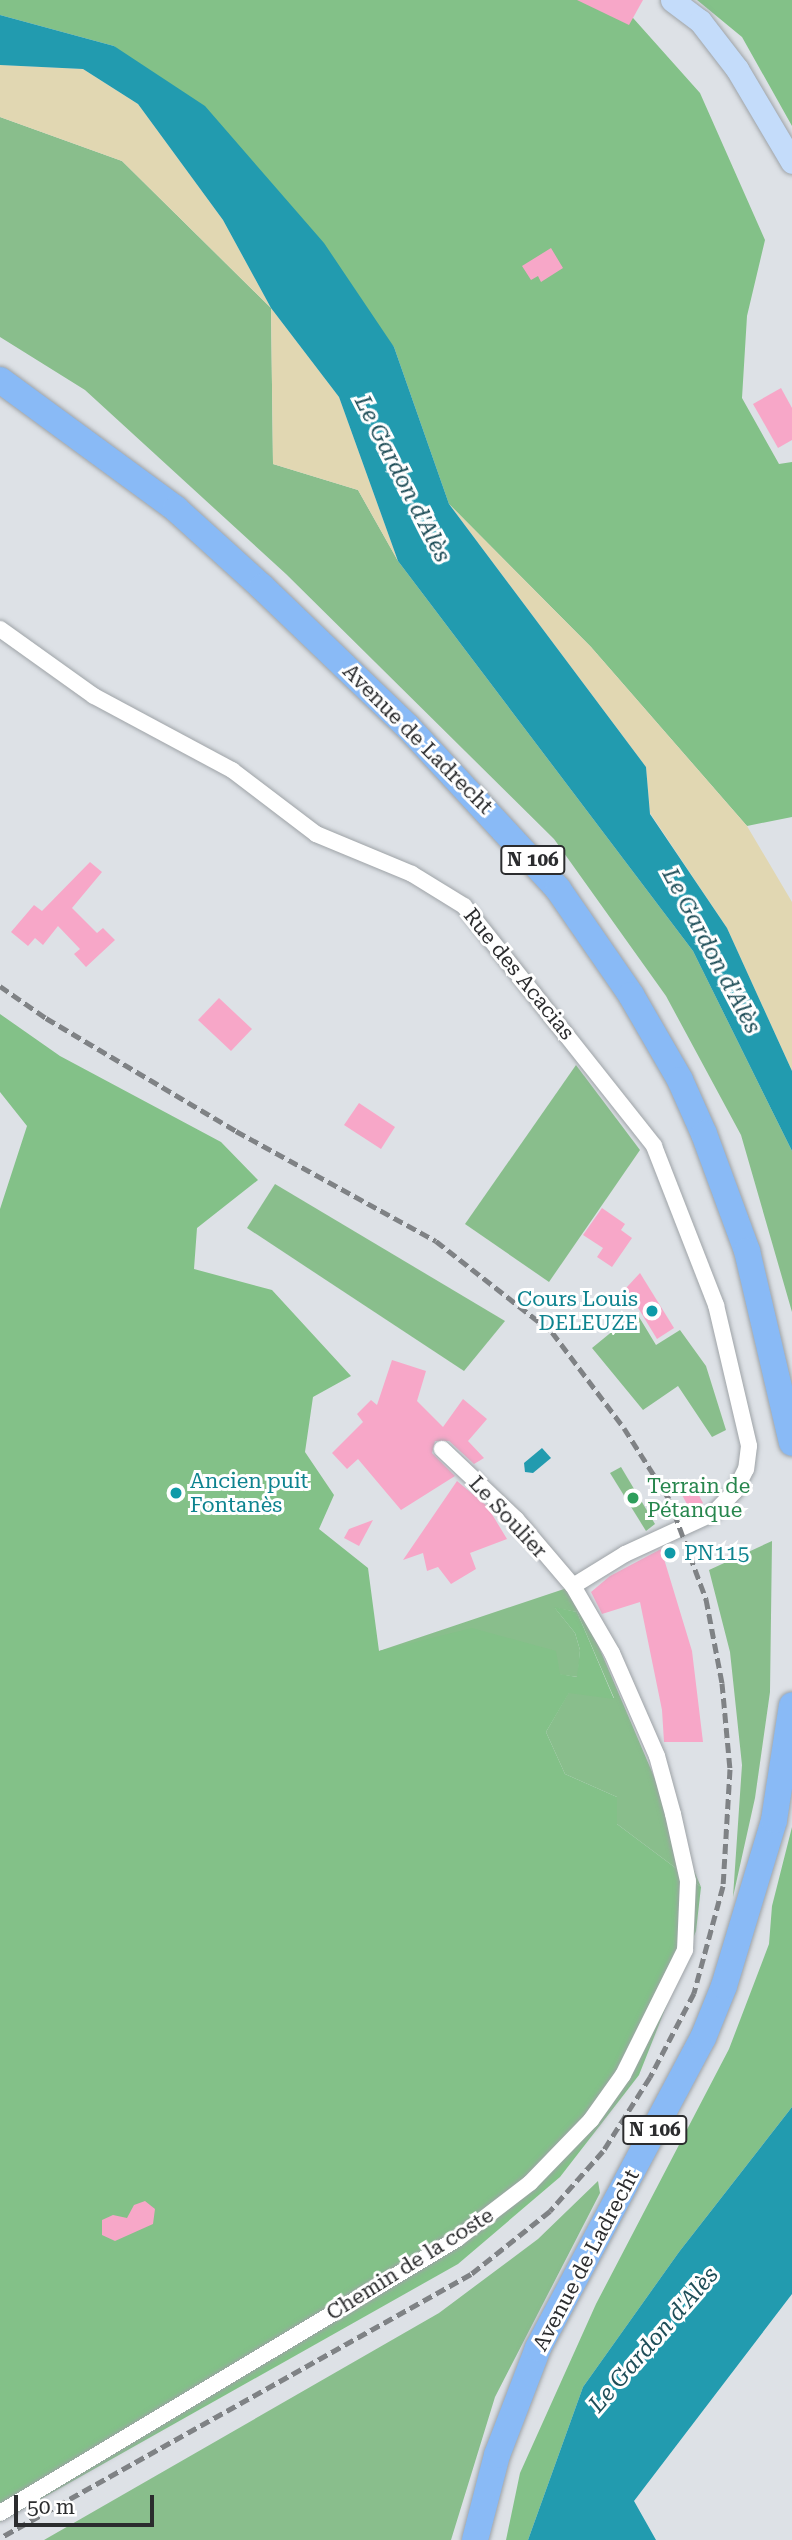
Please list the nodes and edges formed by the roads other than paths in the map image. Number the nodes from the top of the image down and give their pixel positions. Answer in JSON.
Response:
{"nodes":[{"id":1,"x":672,"y":0,"type":"edge"},
{"id":2,"x":792,"y":162,"type":"edge"},
{"id":3,"x":0,"y":380,"type":"edge"},
{"id":4,"x":0,"y":388,"type":"edge"},
{"id":5,"x":62,"y":422,"type":"junction"},
{"id":6,"x":0,"y":629,"type":"edge"},
{"id":7,"x":792,"y":1443,"type":"edge"},
{"id":8,"x":442,"y":1449,"type":"dead end"},
{"id":9,"x":573,"y":1586,"type":"junction"},
{"id":10,"x":792,"y":1704,"type":"edge"},
{"id":11,"x":0,"y":2513,"type":"edge"},
{"id":12,"x":475,"y":2540,"type":"edge"}],
"edges":[{"from":1,"to":2,"type":"main road"},
{"from":3,"to":5,"type":"main road","name":"Avenue de Ladrecht","number":"N 106"},
{"from":4,"to":5,"type":"main road","name":"Avenue de Ladrecht","number":"N 106"},
{"from":5,"to":7,"type":"main road","name":"Avenue de Ladrecht","number":"N 106"},
{"from":6,"to":9,"type":"street","name":"Rue des Acacias"},
{"from":8,"to":9,"type":"street","name":"Le Soulier"},
{"from":9,"to":11,"type":"street","name":"Chemin de la coste"},
{"from":10,"to":12,"type":"main road","name":"Avenue de Ladrecht","number":"N 106"}]}
